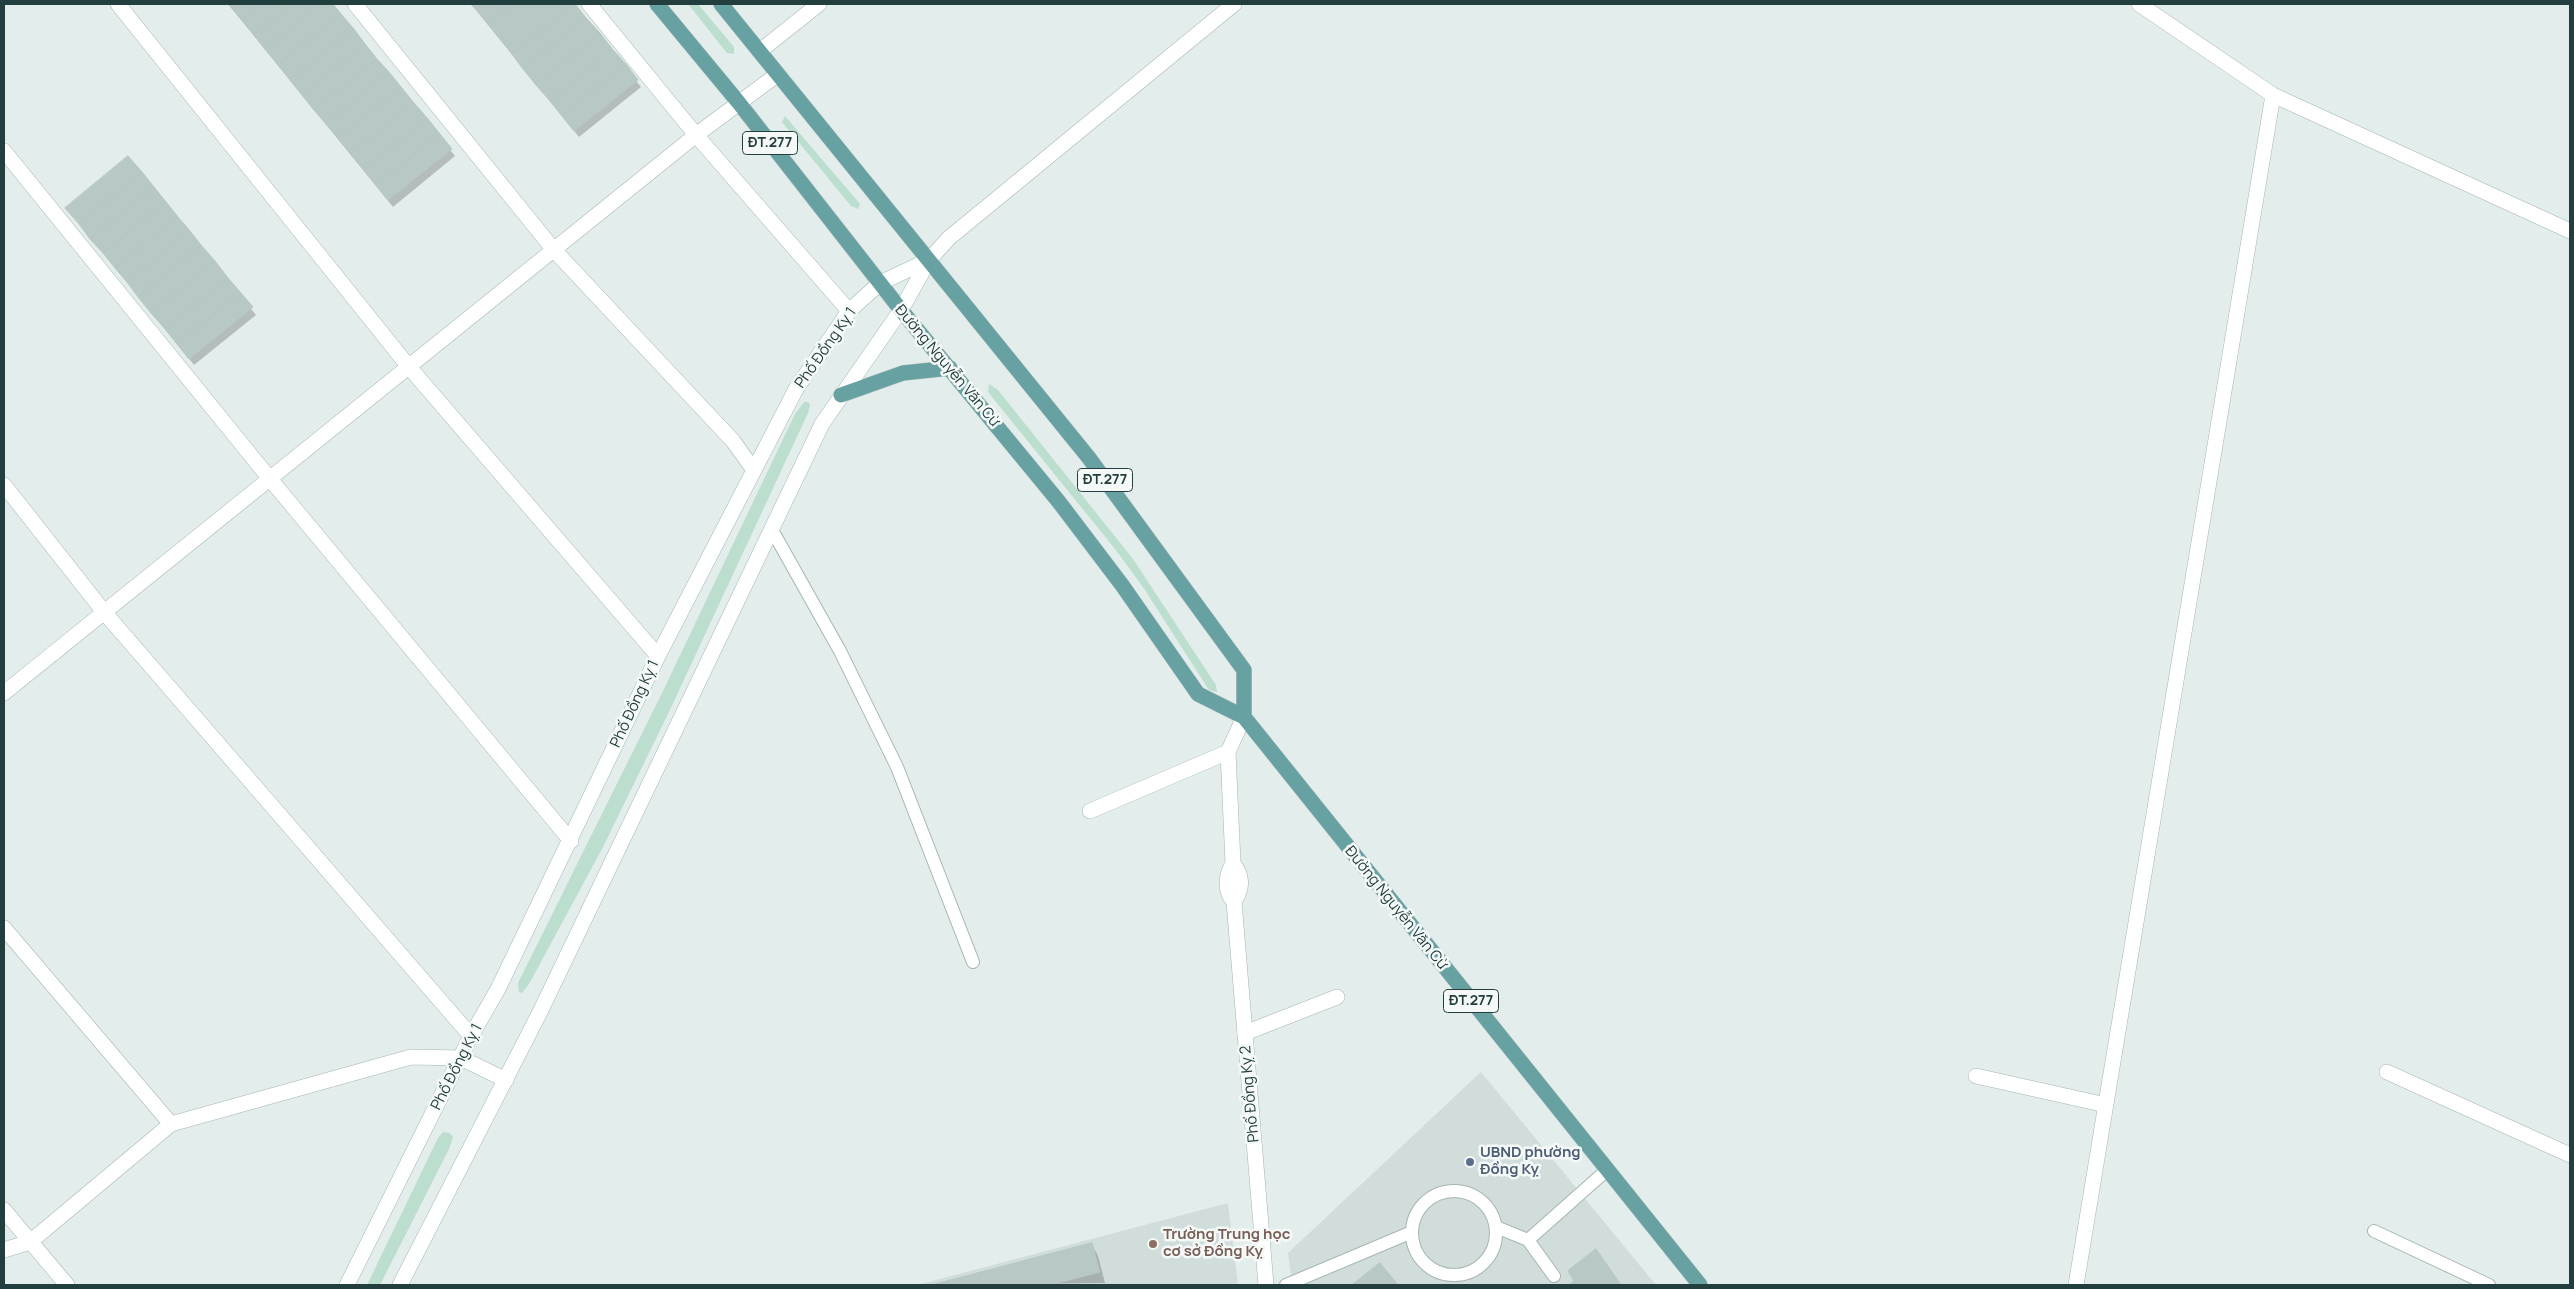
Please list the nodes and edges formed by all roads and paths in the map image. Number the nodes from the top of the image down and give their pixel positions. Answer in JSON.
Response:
{"nodes":[{"id":1,"x":118,"y":4,"type":"edge"},
{"id":2,"x":355,"y":4,"type":"edge"},
{"id":3,"x":589,"y":4,"type":"edge"},
{"id":4,"x":657,"y":4,"type":"edge"},
{"id":5,"x":721,"y":4,"type":"edge"},
{"id":6,"x":819,"y":4,"type":"edge"},
{"id":7,"x":1234,"y":4,"type":"edge"},
{"id":8,"x":2139,"y":4,"type":"edge"},
{"id":9,"x":760,"y":51,"type":"junction"},
{"id":10,"x":778,"y":74,"type":"junction"},
{"id":11,"x":2273,"y":95,"type":"junction"},
{"id":12,"x":738,"y":103,"type":"junction"},
{"id":13,"x":696,"y":135,"type":"junction"},
{"id":14,"x":4,"y":151,"type":"edge"},
{"id":15,"x":2570,"y":231,"type":"edge"},
{"id":16,"x":554,"y":250,"type":"junction"},
{"id":17,"x":929,"y":260,"type":"junction"},
{"id":18,"x":880,"y":283,"type":"junction"},
{"id":19,"x":901,"y":310,"type":"junction"},
{"id":20,"x":849,"y":312,"type":"junction"},
{"id":21,"x":408,"y":367,"type":"junction"},
{"id":22,"x":950,"y":368,"type":"junction"},
{"id":23,"x":841,"y":395,"type":"junction"},
{"id":24,"x":753,"y":469,"type":"junction"},
{"id":25,"x":270,"y":478,"type":"junction"},
{"id":26,"x":4,"y":485,"type":"edge"},
{"id":27,"x":772,"y":530,"type":"junction"},
{"id":28,"x":104,"y":612,"type":"junction"},
{"id":29,"x":658,"y":656,"type":"junction"},
{"id":30,"x":4,"y":693,"type":"edge"},
{"id":31,"x":1244,"y":717,"type":"junction"},
{"id":32,"x":1228,"y":752,"type":"junction"},
{"id":33,"x":1090,"y":810,"type":"dead end"},
{"id":34,"x":571,"y":841,"type":"junction"},
{"id":35,"x":4,"y":928,"type":"edge"},
{"id":36,"x":973,"y":962,"type":"dead end"},
{"id":37,"x":1338,"y":997,"type":"dead end"},
{"id":38,"x":1244,"y":1033,"type":"junction"},
{"id":39,"x":471,"y":1036,"type":"junction"},
{"id":40,"x":461,"y":1058,"type":"junction"},
{"id":41,"x":2387,"y":1072,"type":"dead end"},
{"id":42,"x":1976,"y":1076,"type":"dead end"},
{"id":43,"x":506,"y":1080,"type":"junction"},
{"id":44,"x":2106,"y":1105,"type":"junction"},
{"id":45,"x":171,"y":1124,"type":"junction"},
{"id":46,"x":2570,"y":1155,"type":"edge"},
{"id":47,"x":1607,"y":1170,"type":"junction"},
{"id":48,"x":4,"y":1210,"type":"edge"},
{"id":49,"x":1496,"y":1228,"type":"junction"},
{"id":50,"x":2374,"y":1231,"type":"dead end"},
{"id":51,"x":1412,"y":1232,"type":"junction"},
{"id":52,"x":1528,"y":1240,"type":"junction"},
{"id":53,"x":30,"y":1242,"type":"junction"},
{"id":54,"x":4,"y":1250,"type":"edge"},
{"id":55,"x":1554,"y":1276,"type":"dead end"},
{"id":56,"x":67,"y":1285,"type":"edge"},
{"id":57,"x":347,"y":1285,"type":"edge"},
{"id":58,"x":400,"y":1285,"type":"edge"},
{"id":59,"x":1266,"y":1285,"type":"edge"},
{"id":60,"x":1286,"y":1285,"type":"edge"},
{"id":61,"x":1700,"y":1285,"type":"edge"},
{"id":62,"x":2076,"y":1285,"type":"edge"},
{"id":63,"x":2489,"y":1285,"type":"edge"}],
"edges":[{"from":1,"to":21,"type":"street"},
{"from":2,"to":16,"type":"street"},
{"from":3,"to":13,"type":"street"},
{"from":4,"to":12,"type":"main road","name":"Đường Nguyễn Văn Cừ","number":"ĐT.277"},
{"from":5,"to":9,"type":"main road","number":"ĐT.277"},
{"from":6,"to":9,"type":"street"},
{"from":7,"to":17,"type":"street"},
{"from":8,"to":11,"type":"street"},
{"from":9,"to":10,"type":"main road","number":"ĐT.277"},
{"from":10,"to":12,"type":"street"},
{"from":10,"to":17,"type":"main road","number":"ĐT.277"},
{"from":11,"to":15,"type":"street"},
{"from":11,"to":44,"type":"street"},
{"from":12,"to":13,"type":"street"},
{"from":12,"to":18,"type":"main road","name":"Đường Nguyễn Văn Cừ","number":"ĐT.277"},
{"from":13,"to":16,"type":"street"},
{"from":13,"to":20,"type":"street"},
{"from":14,"to":25,"type":"street"},
{"from":16,"to":21,"type":"street"},
{"from":16,"to":24,"type":"street"},
{"from":17,"to":18,"type":"street","name":"Phố Đồng Kỵ 1"},
{"from":17,"to":19,"type":"street"},
{"from":17,"to":31,"type":"main road","number":"ĐT.277"},
{"from":18,"to":19,"type":"main road","name":"Đường Nguyễn Văn Cừ","number":"ĐT.277"},
{"from":18,"to":20,"type":"street","name":"Phố Đồng Kỵ 1"},
{"from":19,"to":22,"type":"main road","name":"Đường Nguyễn Văn Cừ","number":"ĐT.277"},
{"from":19,"to":23,"type":"street"},
{"from":20,"to":24,"type":"street","name":"Phố Đồng Kỵ 1"},
{"from":21,"to":25,"type":"street"},
{"from":21,"to":29,"type":"street"},
{"from":22,"to":23,"type":"main road"},
{"from":22,"to":31,"type":"main road","name":"Đường Nguyễn Văn Cừ","number":"ĐT.277"},
{"from":23,"to":27,"type":"street"},
{"from":24,"to":29,"type":"street","name":"Phố Đồng Kỵ 1"},
{"from":25,"to":28,"type":"street"},
{"from":25,"to":34,"type":"street"},
{"from":26,"to":28,"type":"street"},
{"from":27,"to":36,"type":"lane"},
{"from":27,"to":43,"type":"street"},
{"from":28,"to":30,"type":"street"},
{"from":28,"to":39,"type":"street"},
{"from":29,"to":34,"type":"street","name":"Phố Đồng Kỵ 1"},
{"from":31,"to":32,"type":"street","name":"Phố Đồng Kỵ 2"},
{"from":31,"to":47,"type":"main road","name":"Đường Nguyễn Văn Cừ","number":"ĐT.277"},
{"from":32,"to":33,"type":"street"},
{"from":32,"to":38,"type":"street","name":"Phố Đồng Kỵ 2"},
{"from":34,"to":39,"type":"street","name":"Phố Đồng Kỵ 1"},
{"from":35,"to":45,"type":"street"},
{"from":37,"to":38,"type":"street"},
{"from":38,"to":59,"type":"street","name":"Phố Đồng Kỵ 2"},
{"from":39,"to":40,"type":"street","name":"Phố Đồng Kỵ 1"},
{"from":40,"to":43,"type":"street"},
{"from":40,"to":45,"type":"street"},
{"from":40,"to":57,"type":"street","name":"Phố Đồng Kỵ 1"},
{"from":41,"to":46,"type":"street"},
{"from":42,"to":44,"type":"street"},
{"from":43,"to":58,"type":"street"},
{"from":44,"to":62,"type":"street"},
{"from":45,"to":53,"type":"street"},
{"from":47,"to":52,"type":"lane"},
{"from":47,"to":61,"type":"main road","name":"Đường Nguyễn Văn Cừ","number":"ĐT.277"},
{"from":48,"to":53,"type":"street"},
{"from":49,"to":51,"type":"lane"},
{"from":49,"to":51,"type":"lane"},
{"from":49,"to":52,"type":"lane"},
{"from":50,"to":63,"type":"lane"},
{"from":51,"to":60,"type":"lane"},
{"from":52,"to":55,"type":"lane"},
{"from":53,"to":54,"type":"street"},
{"from":53,"to":56,"type":"street"}]}
